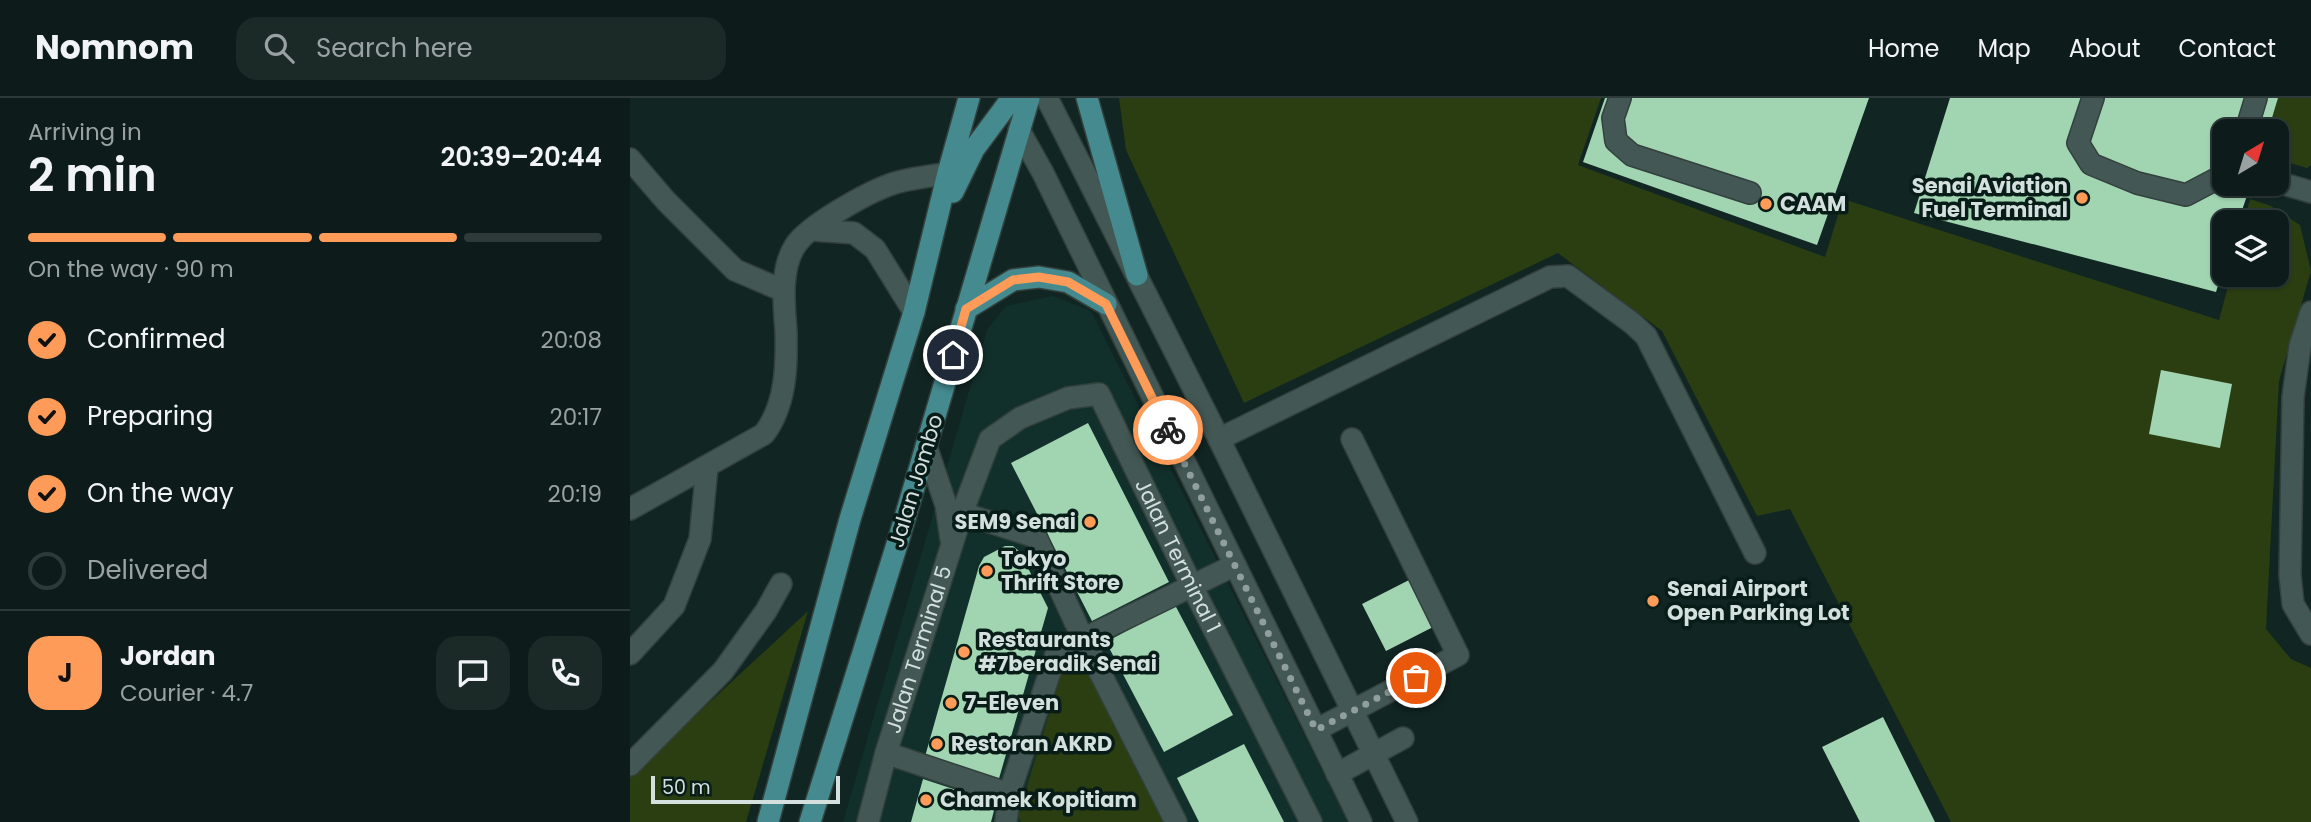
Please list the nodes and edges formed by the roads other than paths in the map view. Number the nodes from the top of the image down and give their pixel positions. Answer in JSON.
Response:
{"nodes":[{"id":1,"x":969,"y":98,"type":"edge"},
{"id":2,"x":1047,"y":98,"type":"edge"},
{"id":3,"x":1087,"y":98,"type":"edge"},
{"id":4,"x":2093,"y":98,"type":"edge"},
{"id":5,"x":2256,"y":98,"type":"edge"},
{"id":6,"x":1015,"y":99,"type":"edge"},
{"id":7,"x":1623,"y":99,"type":"edge"},
{"id":8,"x":2250,"y":119,"type":"edge"},
{"id":9,"x":1019,"y":130,"type":"junction"},
{"id":10,"x":630,"y":159,"type":"edge"},
{"id":11,"x":948,"y":173,"type":"junction"},
{"id":12,"x":2212,"y":181,"type":"edge"},
{"id":13,"x":2289,"y":186,"type":"edge"},
{"id":14,"x":2311,"y":192,"type":"edge"},
{"id":15,"x":1751,"y":194,"type":"dead end"},
{"id":16,"x":813,"y":230,"type":"junction"},
{"id":17,"x":933,"y":235,"type":"junction"},
{"id":18,"x":1137,"y":275,"type":"junction"},
{"id":19,"x":784,"y":291,"type":"junction"},
{"id":20,"x":1106,"y":304,"type":"junction"},
{"id":21,"x":966,"y":309,"type":"junction"},
{"id":22,"x":914,"y":312,"type":"junction"},
{"id":23,"x":2311,"y":312,"type":"edge"},
{"id":24,"x":2306,"y":347,"type":"edge"},
{"id":25,"x":990,"y":439,"type":"joint"},
{"id":26,"x":1219,"y":439,"type":"junction"},
{"id":27,"x":1352,"y":439,"type":"dead end"},
{"id":28,"x":926,"y":446,"type":"junction"},
{"id":29,"x":707,"y":467,"type":"junction"},
{"id":30,"x":630,"y":509,"type":"edge"},
{"id":31,"x":962,"y":513,"type":"junction"},
{"id":32,"x":952,"y":546,"type":"junction"},
{"id":33,"x":1755,"y":553,"type":"dead end"},
{"id":34,"x":1235,"y":565,"type":"junction"},
{"id":35,"x":781,"y":584,"type":"dead end"},
{"id":36,"x":1192,"y":586,"type":"junction"},
{"id":37,"x":2311,"y":634,"type":"edge"},
{"id":38,"x":1083,"y":639,"type":"junction"},
{"id":39,"x":630,"y":654,"type":"edge"},
{"id":40,"x":1354,"y":712,"type":"junction"},
{"id":41,"x":1316,"y":730,"type":"junction"},
{"id":42,"x":1403,"y":738,"type":"dead end"},
{"id":43,"x":886,"y":753,"type":"junction"},
{"id":44,"x":1373,"y":754,"type":"junction"},
{"id":45,"x":630,"y":765,"type":"edge"},
{"id":46,"x":1337,"y":774,"type":"junction"},
{"id":47,"x":1009,"y":794,"type":"junction"},
{"id":48,"x":768,"y":822,"type":"edge"},
{"id":49,"x":810,"y":822,"type":"edge"},
{"id":50,"x":869,"y":822,"type":"edge"},
{"id":51,"x":1006,"y":822,"type":"edge"},
{"id":52,"x":1176,"y":822,"type":"edge"},
{"id":53,"x":1311,"y":822,"type":"edge"},
{"id":54,"x":1361,"y":822,"type":"edge"},
{"id":55,"x":1407,"y":822,"type":"edge"}],
"edges":[{"from":1,"to":11,"type":"main road"},
{"from":2,"to":18,"type":"street"},
{"from":3,"to":18,"type":"main road"},
{"from":4,"to":12,"type":"street"},
{"from":5,"to":8,"type":"street"},
{"from":6,"to":9,"type":"main road"},
{"from":6,"to":17,"type":"main road"},
{"from":7,"to":15,"type":"street"},
{"from":9,"to":20,"type":"street"},
{"from":9,"to":21,"type":"main road","name":"Jalan Jombo"},
{"from":10,"to":19,"type":"street"},
{"from":11,"to":16,"type":"street"},
{"from":11,"to":17,"type":"main road"},
{"from":13,"to":14,"type":"street"},
{"from":16,"to":19,"type":"street"},
{"from":16,"to":22,"type":"street"},
{"from":17,"to":22,"type":"main road"},
{"from":18,"to":26,"type":"street"},
{"from":19,"to":29,"type":"street"},
{"from":20,"to":21,"type":"main road"},
{"from":20,"to":34,"type":"street"},
{"from":21,"to":28,"type":"main road","name":"Jalan Jombo"},
{"from":22,"to":48,"type":"main road"},
{"from":23,"to":24,"type":"street"},
{"from":24,"to":37,"type":"street"},
{"from":25,"to":31,"type":"street","name":"Jalan Terminal 5"},
{"from":25,"to":36,"type":"street","name":"Jalan Terminal 1"},
{"from":26,"to":33,"type":"street"},
{"from":26,"to":40,"type":"street"},
{"from":27,"to":40,"type":"street"},
{"from":28,"to":32,"type":"street"},
{"from":28,"to":49,"type":"main road","name":"Jalan Jombo"},
{"from":29,"to":30,"type":"street"},
{"from":29,"to":39,"type":"street"},
{"from":31,"to":32,"type":"street","name":"Jalan Terminal 5"},
{"from":31,"to":38,"type":"street"},
{"from":32,"to":43,"type":"street","name":"Jalan Terminal 5"},
{"from":34,"to":36,"type":"street"},
{"from":34,"to":41,"type":"street"},
{"from":35,"to":45,"type":"street"},
{"from":36,"to":38,"type":"street"},
{"from":36,"to":53,"type":"street","name":"Jalan Terminal 1"},
{"from":38,"to":47,"type":"street"},
{"from":38,"to":52,"type":"street"},
{"from":40,"to":41,"type":"street"},
{"from":40,"to":44,"type":"street"},
{"from":41,"to":46,"type":"street"},
{"from":42,"to":44,"type":"street"},
{"from":43,"to":47,"type":"street"},
{"from":43,"to":50,"type":"street","name":"Jalan Terminal 5"},
{"from":44,"to":46,"type":"street"},
{"from":44,"to":55,"type":"street"},
{"from":46,"to":54,"type":"street"},
{"from":47,"to":51,"type":"street"}]}
